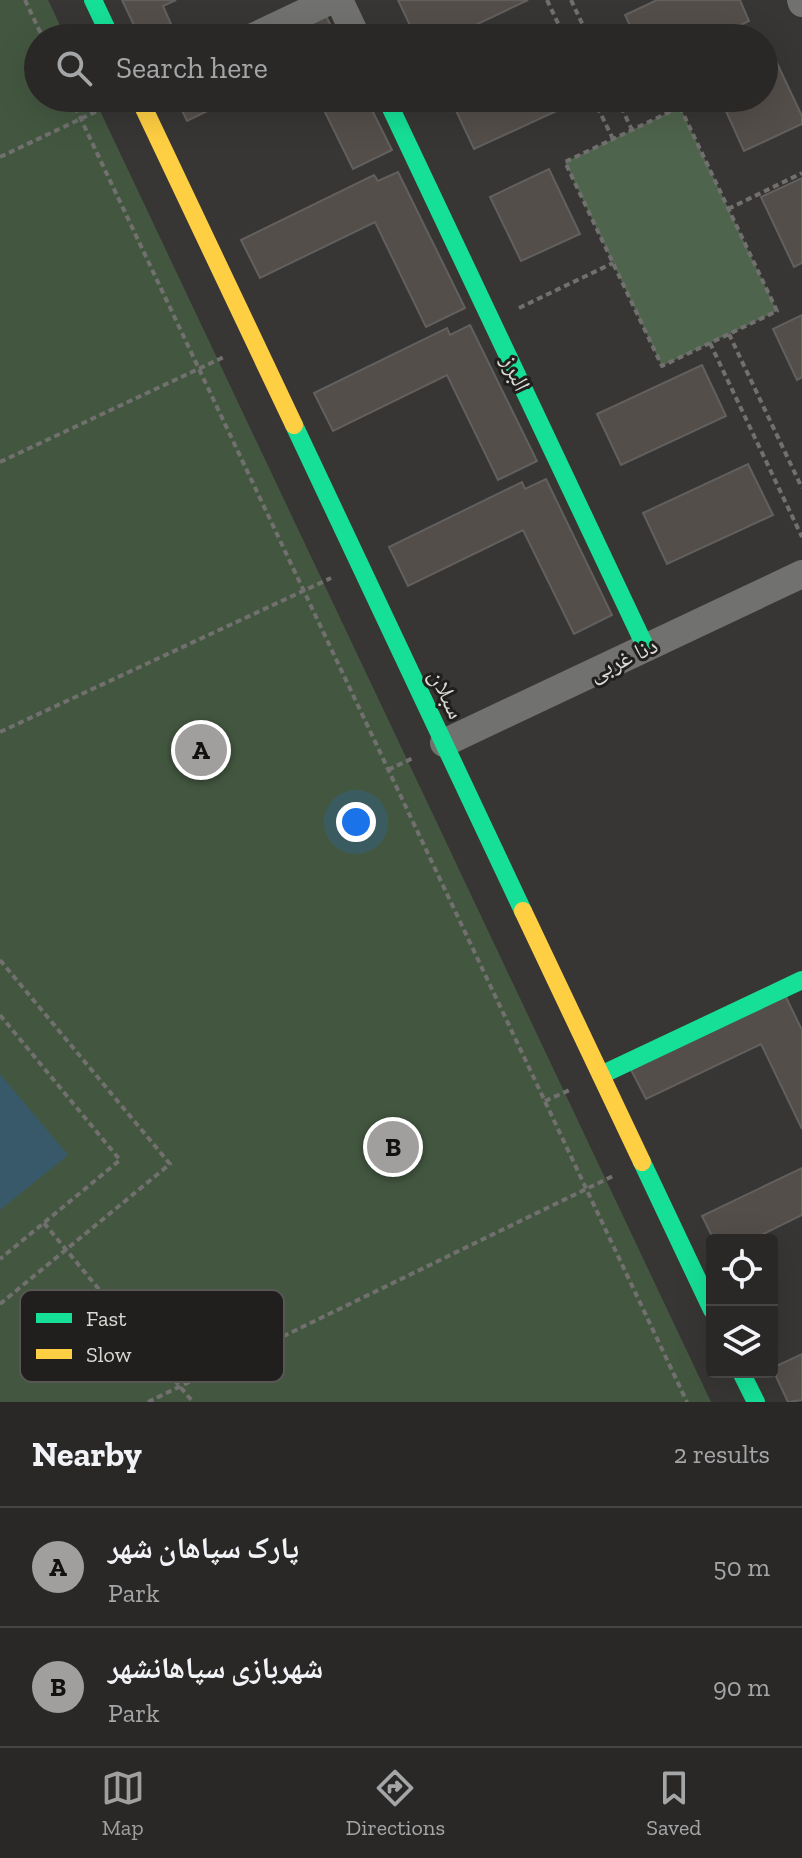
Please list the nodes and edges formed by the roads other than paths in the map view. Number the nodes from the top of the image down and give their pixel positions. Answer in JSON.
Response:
{"nodes":[{"id":1,"x":93,"y":0,"type":"edge"},
{"id":2,"x":331,"y":0,"type":"edge"},
{"id":3,"x":339,"y":0,"type":"edge"},
{"id":4,"x":104,"y":24,"type":"edge"},
{"id":5,"x":280,"y":24,"type":"edge"},
{"id":6,"x":350,"y":24,"type":"edge"},
{"id":7,"x":146,"y":112,"type":"edge"},
{"id":8,"x":393,"y":112,"type":"edge"},
{"id":9,"x":802,"y":574,"type":"edge"},
{"id":10,"x":646,"y":648,"type":"junction"},
{"id":11,"x":444,"y":743,"type":"junction"},
{"id":12,"x":802,"y":980,"type":"edge"},
{"id":13,"x":601,"y":1075,"type":"junction"},
{"id":14,"x":710,"y":1306,"type":"edge"},
{"id":15,"x":744,"y":1378,"type":"edge"},
{"id":16,"x":756,"y":1402,"type":"edge"}],
"edges":[{"from":1,"to":4,"type":"street"},
{"from":2,"to":5,"type":"street"},
{"from":3,"to":6,"type":"street"},
{"from":7,"to":11,"type":"street","name":"سبلان"},
{"from":8,"to":10,"type":"street","name":"البرز"},
{"from":9,"to":10,"type":"street","name":"دنا غربی"},
{"from":10,"to":11,"type":"street","name":"دنا غربی"},
{"from":11,"to":13,"type":"street","name":"سبلان"},
{"from":12,"to":13,"type":"street"},
{"from":13,"to":14,"type":"street","name":"سبلان"},
{"from":15,"to":16,"type":"street"}]}
